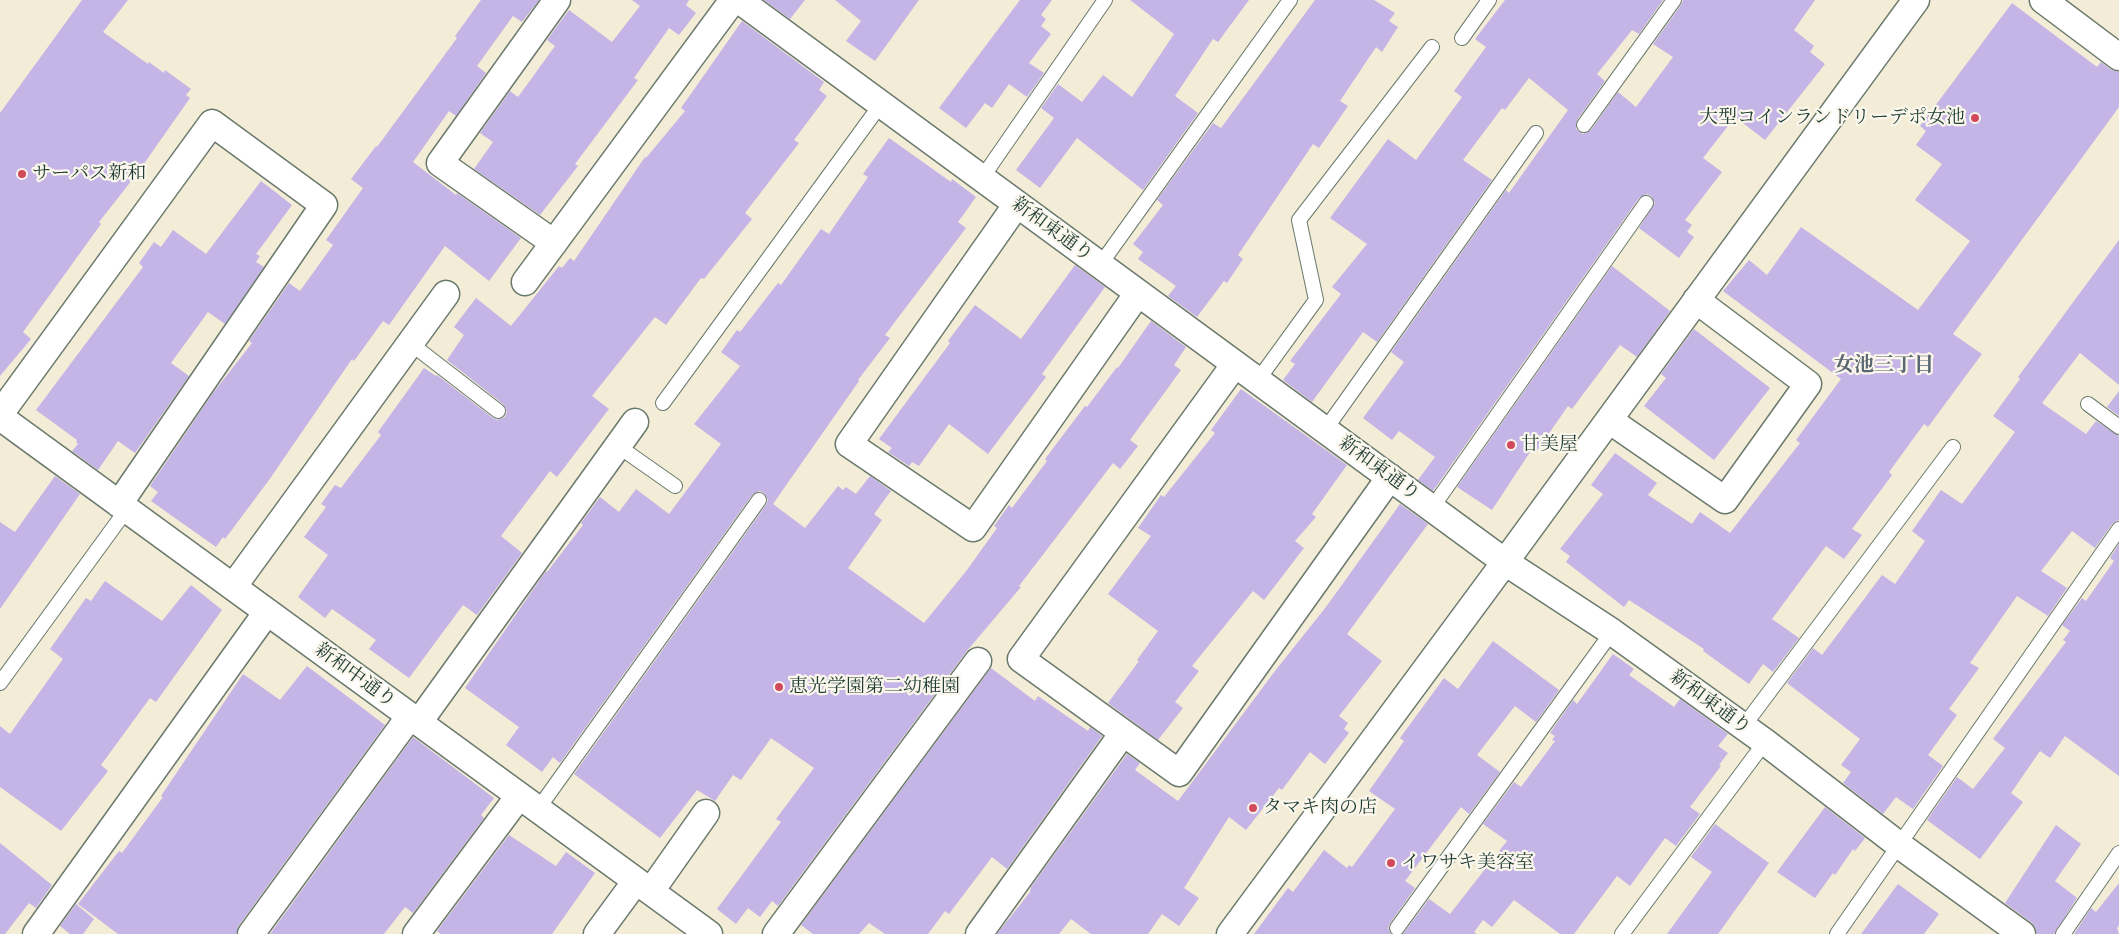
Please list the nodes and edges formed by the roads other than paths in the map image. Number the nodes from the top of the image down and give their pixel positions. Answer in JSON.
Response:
{"nodes":[{"id":1,"x":557,"y":0,"type":"edge"},
{"id":2,"x":733,"y":0,"type":"edge"},
{"id":3,"x":739,"y":0,"type":"edge"},
{"id":4,"x":1105,"y":0,"type":"edge"},
{"id":5,"x":1290,"y":0,"type":"edge"},
{"id":6,"x":1489,"y":0,"type":"edge"},
{"id":7,"x":1674,"y":0,"type":"edge"},
{"id":8,"x":1916,"y":0,"type":"edge"},
{"id":9,"x":2043,"y":0,"type":"edge"},
{"id":10,"x":1462,"y":38,"type":"dead end"},
{"id":11,"x":1432,"y":47,"type":"dead end"},
{"id":12,"x":2119,"y":57,"type":"edge"},
{"id":13,"x":880,"y":104,"type":"junction"},
{"id":14,"x":1584,"y":125,"type":"dead end"},
{"id":15,"x":1536,"y":133,"type":"dead end"},
{"id":16,"x":982,"y":178,"type":"junction"},
{"id":17,"x":1646,"y":203,"type":"dead end"},
{"id":18,"x":1017,"y":204,"type":"junction"},
{"id":19,"x":554,"y":243,"type":"junction"},
{"id":20,"x":1100,"y":265,"type":"junction"},
{"id":21,"x":525,"y":282,"type":"dead end"},
{"id":22,"x":1138,"y":292,"type":"junction"},
{"id":23,"x":446,"y":294,"type":"dead end"},
{"id":24,"x":1696,"y":300,"type":"junction"},
{"id":25,"x":410,"y":343,"type":"junction"},
{"id":26,"x":1235,"y":364,"type":"junction"},
{"id":27,"x":1258,"y":380,"type":"junction"},
{"id":28,"x":663,"y":403,"type":"dead end"},
{"id":29,"x":2088,"y":404,"type":"dead end"},
{"id":30,"x":498,"y":411,"type":"dead end"},
{"id":31,"x":0,"y":416,"type":"edge"},
{"id":32,"x":1609,"y":420,"type":"junction"},
{"id":33,"x":635,"y":422,"type":"dead end"},
{"id":34,"x":2119,"y":427,"type":"edge"},
{"id":35,"x":1325,"y":430,"type":"junction"},
{"id":36,"x":618,"y":446,"type":"junction"},
{"id":37,"x":1953,"y":447,"type":"dead end"},
{"id":38,"x":1390,"y":477,"type":"junction"},
{"id":39,"x":675,"y":486,"type":"dead end"},
{"id":40,"x":759,"y":500,"type":"dead end"},
{"id":41,"x":123,"y":506,"type":"junction"},
{"id":42,"x":1432,"y":508,"type":"junction"},
{"id":43,"x":2119,"y":529,"type":"edge"},
{"id":44,"x":1505,"y":562,"type":"junction"},
{"id":45,"x":233,"y":587,"type":"junction"},
{"id":46,"x":267,"y":612,"type":"junction"},
{"id":47,"x":1612,"y":632,"type":"junction"},
{"id":48,"x":978,"y":661,"type":"dead end"},
{"id":49,"x":0,"y":682,"type":"edge"},
{"id":50,"x":414,"y":719,"type":"junction"},
{"id":51,"x":1743,"y":727,"type":"junction"},
{"id":52,"x":1123,"y":733,"type":"junction"},
{"id":53,"x":1765,"y":742,"type":"junction"},
{"id":54,"x":529,"y":802,"type":"junction"},
{"id":55,"x":706,"y":813,"type":"dead end"},
{"id":56,"x":1898,"y":845,"type":"junction"},
{"id":57,"x":2119,"y":854,"type":"edge"},
{"id":58,"x":643,"y":886,"type":"junction"},
{"id":59,"x":1397,"y":928,"type":"dead end"},
{"id":60,"x":36,"y":934,"type":"edge"},
{"id":61,"x":251,"y":934,"type":"edge"},
{"id":62,"x":416,"y":934,"type":"edge"},
{"id":63,"x":597,"y":934,"type":"edge"},
{"id":64,"x":709,"y":934,"type":"edge"},
{"id":65,"x":776,"y":934,"type":"edge"},
{"id":66,"x":980,"y":934,"type":"edge"},
{"id":67,"x":1230,"y":934,"type":"edge"},
{"id":68,"x":1622,"y":934,"type":"edge"},
{"id":69,"x":1837,"y":934,"type":"edge"},
{"id":70,"x":2022,"y":934,"type":"edge"},
{"id":71,"x":2064,"y":934,"type":"edge"}],
"edges":[{"from":1,"to":19,"type":"street"},
{"from":2,"to":19,"type":"street"},
{"from":3,"to":13,"type":"street","name":"新和東通り"},
{"from":4,"to":16,"type":"lane"},
{"from":5,"to":20,"type":"lane"},
{"from":6,"to":10,"type":"lane"},
{"from":7,"to":14,"type":"lane"},
{"from":8,"to":24,"type":"street"},
{"from":9,"to":12,"type":"street"},
{"from":11,"to":27,"type":"lane"},
{"from":13,"to":16,"type":"street","name":"新和東通り"},
{"from":13,"to":28,"type":"lane"},
{"from":15,"to":35,"type":"lane"},
{"from":16,"to":18,"type":"street","name":"新和東通り"},
{"from":17,"to":42,"type":"lane"},
{"from":18,"to":20,"type":"street","name":"新和東通り"},
{"from":18,"to":22,"type":"street"},
{"from":19,"to":21,"type":"street"},
{"from":20,"to":22,"type":"street","name":"新和東通り"},
{"from":22,"to":26,"type":"street","name":"新和東通り"},
{"from":23,"to":25,"type":"street"},
{"from":24,"to":32,"type":"street"},
{"from":24,"to":32,"type":"street"},
{"from":25,"to":30,"type":"lane"},
{"from":25,"to":45,"type":"street"},
{"from":26,"to":27,"type":"street","name":"新和東通り"},
{"from":26,"to":52,"type":"street"},
{"from":27,"to":35,"type":"street","name":"新和東通り"},
{"from":29,"to":34,"type":"lane"},
{"from":31,"to":41,"type":"street","name":"新和中通り"},
{"from":31,"to":41,"type":"street"},
{"from":32,"to":44,"type":"street"},
{"from":33,"to":36,"type":"street"},
{"from":35,"to":38,"type":"street","name":"新和東通り"},
{"from":36,"to":39,"type":"lane"},
{"from":36,"to":50,"type":"street"},
{"from":37,"to":51,"type":"lane"},
{"from":38,"to":42,"type":"street","name":"新和東通り"},
{"from":38,"to":52,"type":"street"},
{"from":40,"to":54,"type":"lane"},
{"from":41,"to":45,"type":"street","name":"新和中通り"},
{"from":41,"to":49,"type":"lane"},
{"from":42,"to":44,"type":"street","name":"新和東通り"},
{"from":43,"to":56,"type":"lane"},
{"from":44,"to":47,"type":"street","name":"新和東通り"},
{"from":44,"to":67,"type":"street"},
{"from":45,"to":46,"type":"street","name":"新和中通り"},
{"from":46,"to":50,"type":"street","name":"新和中通り"},
{"from":46,"to":60,"type":"street"},
{"from":47,"to":51,"type":"street","name":"新和東通り"},
{"from":47,"to":59,"type":"lane"},
{"from":48,"to":65,"type":"street"},
{"from":50,"to":54,"type":"street","name":"新和中通り"},
{"from":50,"to":61,"type":"street"},
{"from":51,"to":53,"type":"street","name":"新和東通り"},
{"from":52,"to":66,"type":"street"},
{"from":53,"to":56,"type":"street","name":"新和東通り"},
{"from":53,"to":68,"type":"lane"},
{"from":54,"to":58,"type":"street","name":"新和中通り"},
{"from":54,"to":62,"type":"street"},
{"from":55,"to":58,"type":"street"},
{"from":56,"to":69,"type":"lane"},
{"from":56,"to":70,"type":"street","name":"新和東通り"},
{"from":57,"to":71,"type":"lane"},
{"from":58,"to":63,"type":"street"},
{"from":58,"to":64,"type":"street","name":"新和中通り"}]}
